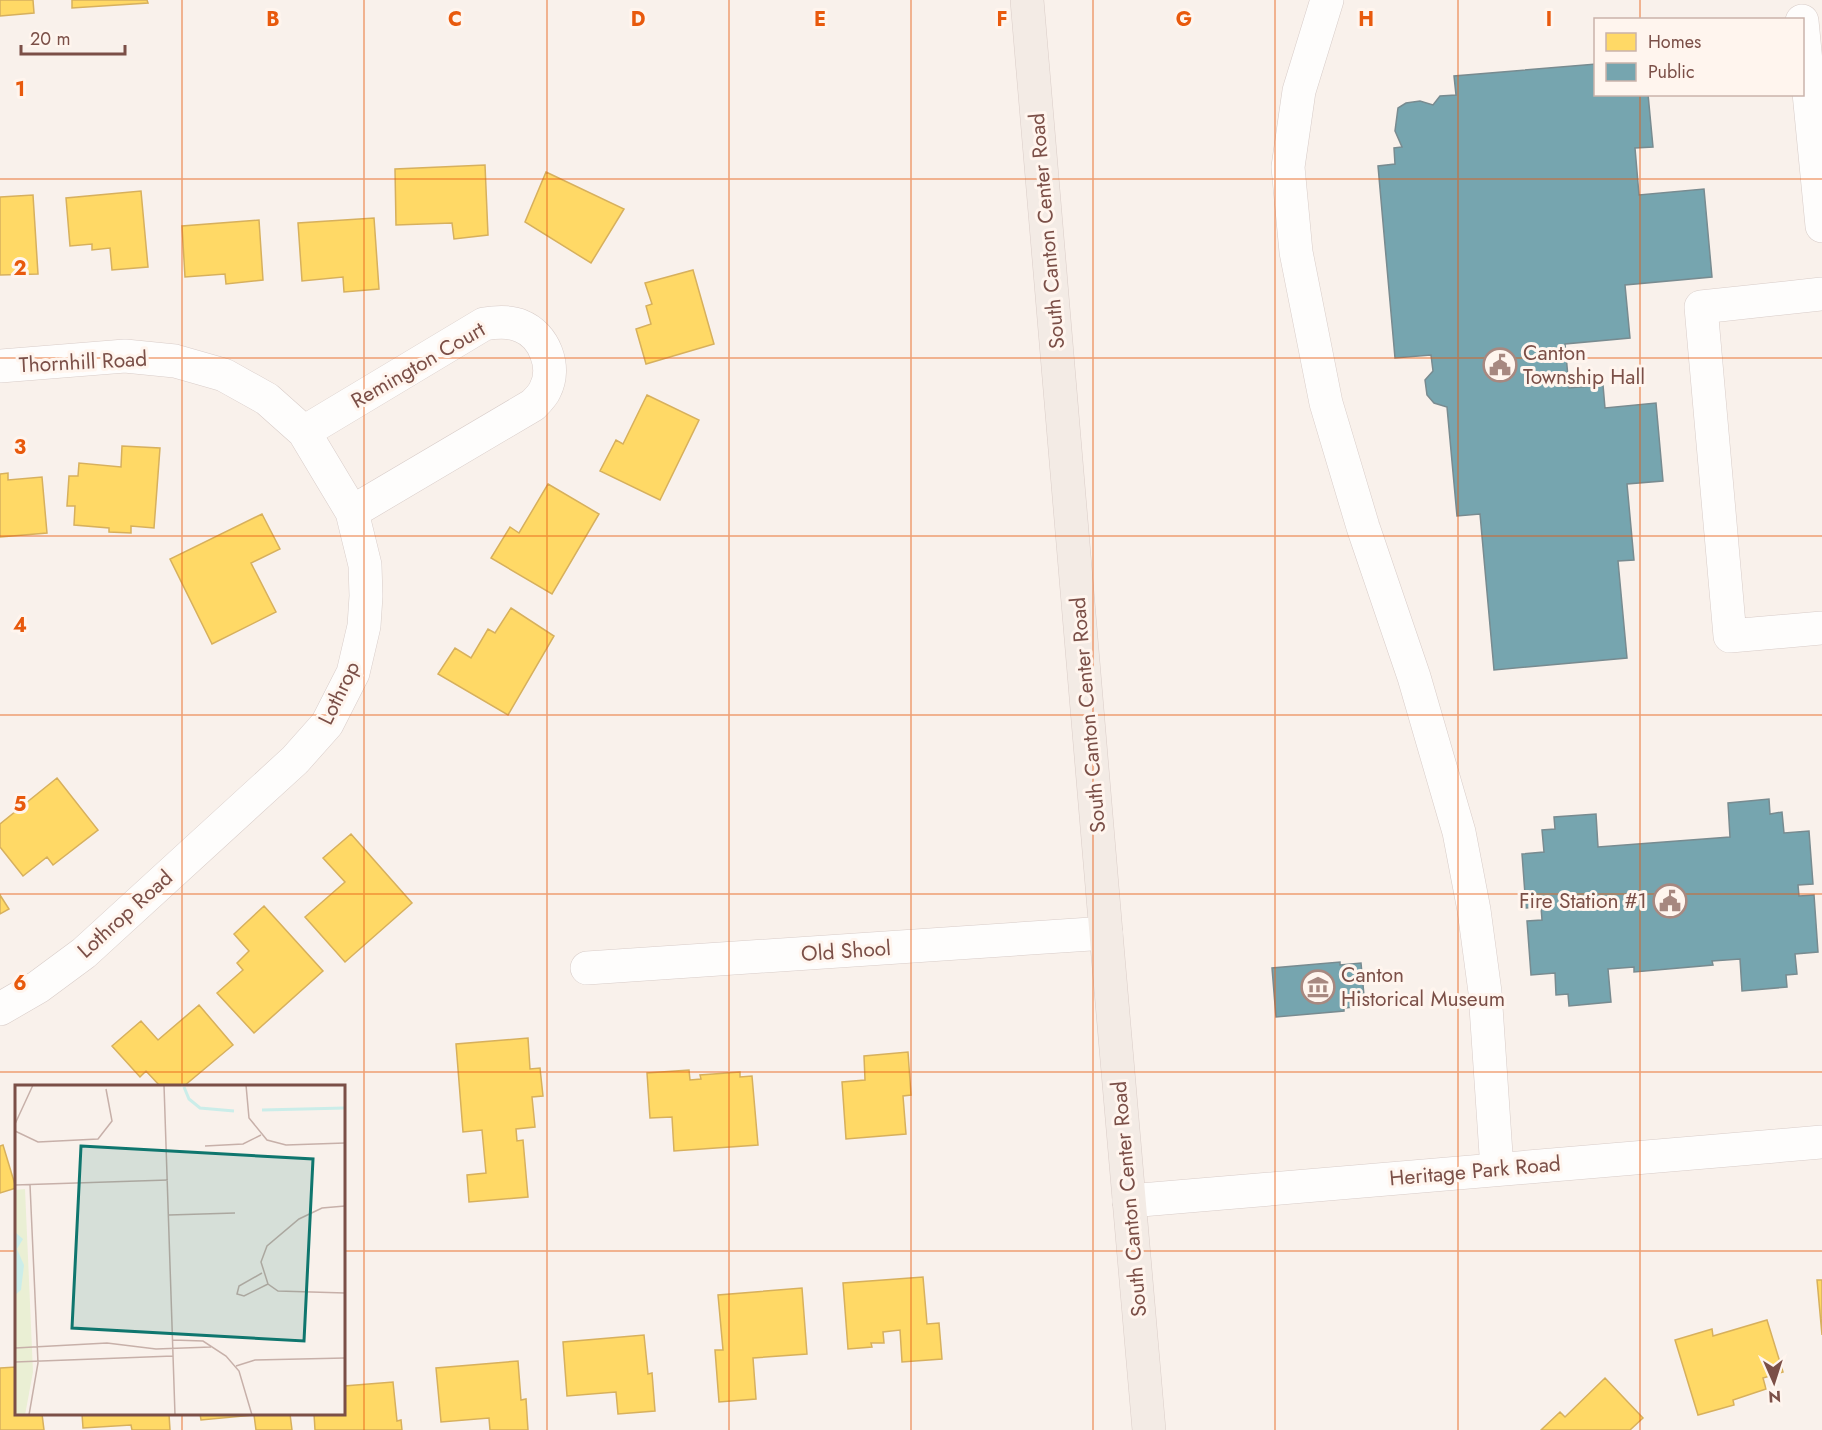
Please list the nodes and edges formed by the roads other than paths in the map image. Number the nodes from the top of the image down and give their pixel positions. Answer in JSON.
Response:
{"nodes":[{"id":1,"x":1027,"y":0,"type":"edge"},
{"id":2,"x":1800,"y":0,"type":"edge"},
{"id":3,"x":1335,"y":1,"type":"edge"},
{"id":4,"x":1802,"y":18,"type":"edge"},
{"id":5,"x":1804,"y":41,"type":"edge"},
{"id":6,"x":1822,"y":226,"type":"edge"},
{"id":7,"x":1822,"y":294,"type":"edge"},
{"id":8,"x":0,"y":366,"type":"edge"},
{"id":9,"x":304,"y":432,"type":"junction"},
{"id":10,"x":352,"y":512,"type":"junction"},
{"id":11,"x":1822,"y":627,"type":"edge"},
{"id":12,"x":242,"y":808,"type":"joint"},
{"id":13,"x":1106,"y":933,"type":"junction"},
{"id":14,"x":587,"y":968,"type":"dead end"},
{"id":15,"x":0,"y":1009,"type":"edge"},
{"id":16,"x":1822,"y":1142,"type":"edge"},
{"id":17,"x":1497,"y":1170,"type":"junction"},
{"id":18,"x":1129,"y":1201,"type":"junction"},
{"id":19,"x":1149,"y":1430,"type":"edge"}],
"edges":[{"from":1,"to":13,"type":"main road","name":"South Canton Center Road"},
{"from":2,"to":4,"type":"street"},
{"from":3,"to":17,"type":"street"},
{"from":5,"to":6,"type":"street"},
{"from":7,"to":11,"type":"street"},
{"from":8,"to":9,"type":"street","name":"Thornhill Road"},
{"from":9,"to":10,"type":"street","name":"Thornhill Road"},
{"from":9,"to":10,"type":"street","name":"Remington Court"},
{"from":10,"to":12,"type":"street","name":"Lothrop"},
{"from":12,"to":15,"type":"street","name":"Lothrop Road"},
{"from":13,"to":14,"type":"street","name":"Old Shool"},
{"from":13,"to":18,"type":"main road","name":"South Canton Center Road"},
{"from":16,"to":17,"type":"street","name":"Heritage Park Road"},
{"from":17,"to":18,"type":"street","name":"Heritage Park Road"},
{"from":18,"to":19,"type":"main road","name":"South Canton Center Road"}]}
